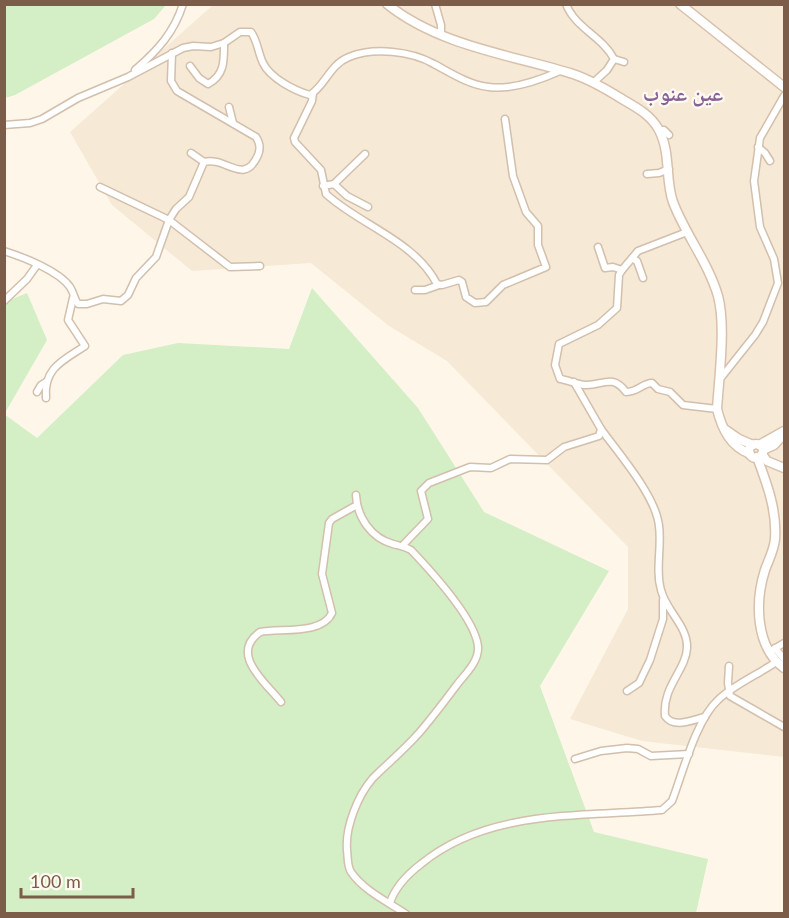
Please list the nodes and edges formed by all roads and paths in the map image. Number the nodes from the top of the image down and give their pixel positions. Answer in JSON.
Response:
{"nodes":[{"id":1,"x":183,"y":4,"type":"edge"},
{"id":2,"x":387,"y":4,"type":"edge"},
{"id":3,"x":435,"y":4,"type":"edge"},
{"id":4,"x":566,"y":4,"type":"edge"},
{"id":5,"x":680,"y":4,"type":"edge"},
{"id":6,"x":441,"y":34,"type":"junction"},
{"id":7,"x":224,"y":43,"type":"junction"},
{"id":8,"x":172,"y":53,"type":"junction"},
{"id":9,"x":614,"y":59,"type":"junction"},
{"id":10,"x":624,"y":62,"type":"dead end"},
{"id":11,"x":190,"y":66,"type":"dead end"},
{"id":12,"x":560,"y":70,"type":"junction"},
{"id":13,"x":128,"y":77,"type":"junction"},
{"id":14,"x":594,"y":82,"type":"junction"},
{"id":15,"x":784,"y":87,"type":"edge"},
{"id":16,"x":314,"y":93,"type":"junction"},
{"id":17,"x":784,"y":96,"type":"edge"},
{"id":18,"x":229,"y":107,"type":"dead end"},
{"id":19,"x":505,"y":119,"type":"dead end"},
{"id":20,"x":233,"y":123,"type":"junction"},
{"id":21,"x":4,"y":125,"type":"edge"},
{"id":22,"x":659,"y":130,"type":"junction"},
{"id":23,"x":669,"y":135,"type":"dead end"},
{"id":24,"x":759,"y":147,"type":"junction"},
{"id":25,"x":190,"y":153,"type":"dead end"},
{"id":26,"x":365,"y":154,"type":"dead end"},
{"id":27,"x":770,"y":161,"type":"dead end"},
{"id":28,"x":204,"y":162,"type":"junction"},
{"id":29,"x":669,"y":169,"type":"junction"},
{"id":30,"x":647,"y":174,"type":"dead end"},
{"id":31,"x":334,"y":184,"type":"junction"},
{"id":32,"x":323,"y":186,"type":"junction"},
{"id":33,"x":100,"y":187,"type":"dead end"},
{"id":34,"x":369,"y":207,"type":"dead end"},
{"id":35,"x":169,"y":220,"type":"junction"},
{"id":36,"x":687,"y":232,"type":"junction"},
{"id":37,"x":598,"y":248,"type":"dead end"},
{"id":38,"x":4,"y":251,"type":"edge"},
{"id":39,"x":633,"y":259,"type":"junction"},
{"id":40,"x":37,"y":265,"type":"junction"},
{"id":41,"x":260,"y":266,"type":"dead end"},
{"id":42,"x":622,"y":270,"type":"junction"},
{"id":43,"x":643,"y":278,"type":"dead end"},
{"id":44,"x":439,"y":285,"type":"junction"},
{"id":45,"x":415,"y":290,"type":"dead end"},
{"id":46,"x":73,"y":294,"type":"junction"},
{"id":47,"x":4,"y":301,"type":"edge"},
{"id":48,"x":720,"y":379,"type":"junction"},
{"id":49,"x":46,"y":382,"type":"junction"},
{"id":50,"x":574,"y":382,"type":"junction"},
{"id":51,"x":37,"y":392,"type":"dead end"},
{"id":52,"x":46,"y":398,"type":"dead end"},
{"id":53,"x":717,"y":409,"type":"junction"},
{"id":54,"x":601,"y":429,"type":"junction"},
{"id":55,"x":784,"y":433,"type":"edge"},
{"id":56,"x":757,"y":451,"type":"junction"},
{"id":57,"x":784,"y":468,"type":"edge"},
{"id":58,"x":356,"y":495,"type":"dead end"},
{"id":59,"x":357,"y":505,"type":"junction"},
{"id":60,"x":403,"y":545,"type":"junction"},
{"id":61,"x":663,"y":597,"type":"junction"},
{"id":62,"x":784,"y":643,"type":"edge"},
{"id":63,"x":772,"y":650,"type":"junction"},
{"id":64,"x":780,"y":661,"type":"edge"},
{"id":65,"x":729,"y":666,"type":"dead end"},
{"id":66,"x":784,"y":668,"type":"edge"},
{"id":67,"x":627,"y":691,"type":"dead end"},
{"id":68,"x":729,"y":692,"type":"junction"},
{"id":69,"x":281,"y":702,"type":"dead end"},
{"id":70,"x":705,"y":717,"type":"junction"},
{"id":71,"x":784,"y":727,"type":"edge"},
{"id":72,"x":689,"y":754,"type":"junction"},
{"id":73,"x":575,"y":759,"type":"dead end"},
{"id":74,"x":390,"y":903,"type":"junction"},
{"id":75,"x":406,"y":914,"type":"edge"}],
"edges":[{"from":1,"to":13,"type":"street"},
{"from":2,"to":6,"type":"street"},
{"from":3,"to":6,"type":"street"},
{"from":4,"to":9,"type":"street"},
{"from":5,"to":15,"type":"street"},
{"from":6,"to":12,"type":"street"},
{"from":7,"to":8,"type":"street"},
{"from":7,"to":11,"type":"street"},
{"from":7,"to":16,"type":"street"},
{"from":8,"to":13,"type":"street"},
{"from":8,"to":20,"type":"street"},
{"from":9,"to":10,"type":"street"},
{"from":9,"to":14,"type":"street"},
{"from":12,"to":14,"type":"street"},
{"from":12,"to":16,"type":"street"},
{"from":13,"to":21,"type":"street"},
{"from":14,"to":22,"type":"street"},
{"from":16,"to":32,"type":"street"},
{"from":17,"to":24,"type":"street"},
{"from":18,"to":20,"type":"street"},
{"from":19,"to":44,"type":"street"},
{"from":20,"to":28,"type":"street"},
{"from":22,"to":23,"type":"street"},
{"from":22,"to":29,"type":"street"},
{"from":24,"to":27,"type":"street"},
{"from":24,"to":48,"type":"street"},
{"from":25,"to":28,"type":"street"},
{"from":26,"to":31,"type":"street"},
{"from":28,"to":35,"type":"street"},
{"from":29,"to":30,"type":"street"},
{"from":29,"to":36,"type":"street"},
{"from":31,"to":32,"type":"street"},
{"from":31,"to":34,"type":"street"},
{"from":32,"to":44,"type":"street"},
{"from":33,"to":35,"type":"street"},
{"from":35,"to":41,"type":"street"},
{"from":35,"to":46,"type":"street"},
{"from":36,"to":39,"type":"street"},
{"from":36,"to":48,"type":"street"},
{"from":37,"to":42,"type":"street"},
{"from":38,"to":40,"type":"street"},
{"from":39,"to":42,"type":"street"},
{"from":39,"to":43,"type":"street"},
{"from":40,"to":46,"type":"street"},
{"from":40,"to":47,"type":"street"},
{"from":42,"to":50,"type":"street"},
{"from":44,"to":45,"type":"street"},
{"from":46,"to":49,"type":"street"},
{"from":48,"to":53,"type":"street"},
{"from":49,"to":51,"type":"street"},
{"from":49,"to":52,"type":"street"},
{"from":50,"to":53,"type":"street"},
{"from":50,"to":54,"type":"street"},
{"from":53,"to":56,"type":"street"},
{"from":54,"to":60,"type":"street"},
{"from":54,"to":61,"type":"street"},
{"from":55,"to":56,"type":"street"},
{"from":56,"to":57,"type":"street"},
{"from":56,"to":63,"type":"street"},
{"from":58,"to":59,"type":"street"},
{"from":59,"to":60,"type":"street"},
{"from":59,"to":69,"type":"street"},
{"from":60,"to":74,"type":"street"},
{"from":61,"to":67,"type":"street"},
{"from":61,"to":70,"type":"street"},
{"from":62,"to":63,"type":"street"},
{"from":63,"to":64,"type":"street"},
{"from":64,"to":66,"type":"street"},
{"from":64,"to":68,"type":"street"},
{"from":65,"to":68,"type":"street"},
{"from":68,"to":70,"type":"street"},
{"from":68,"to":71,"type":"street"},
{"from":70,"to":72,"type":"street"},
{"from":72,"to":73,"type":"street"},
{"from":72,"to":74,"type":"street"},
{"from":74,"to":75,"type":"street"}]}
